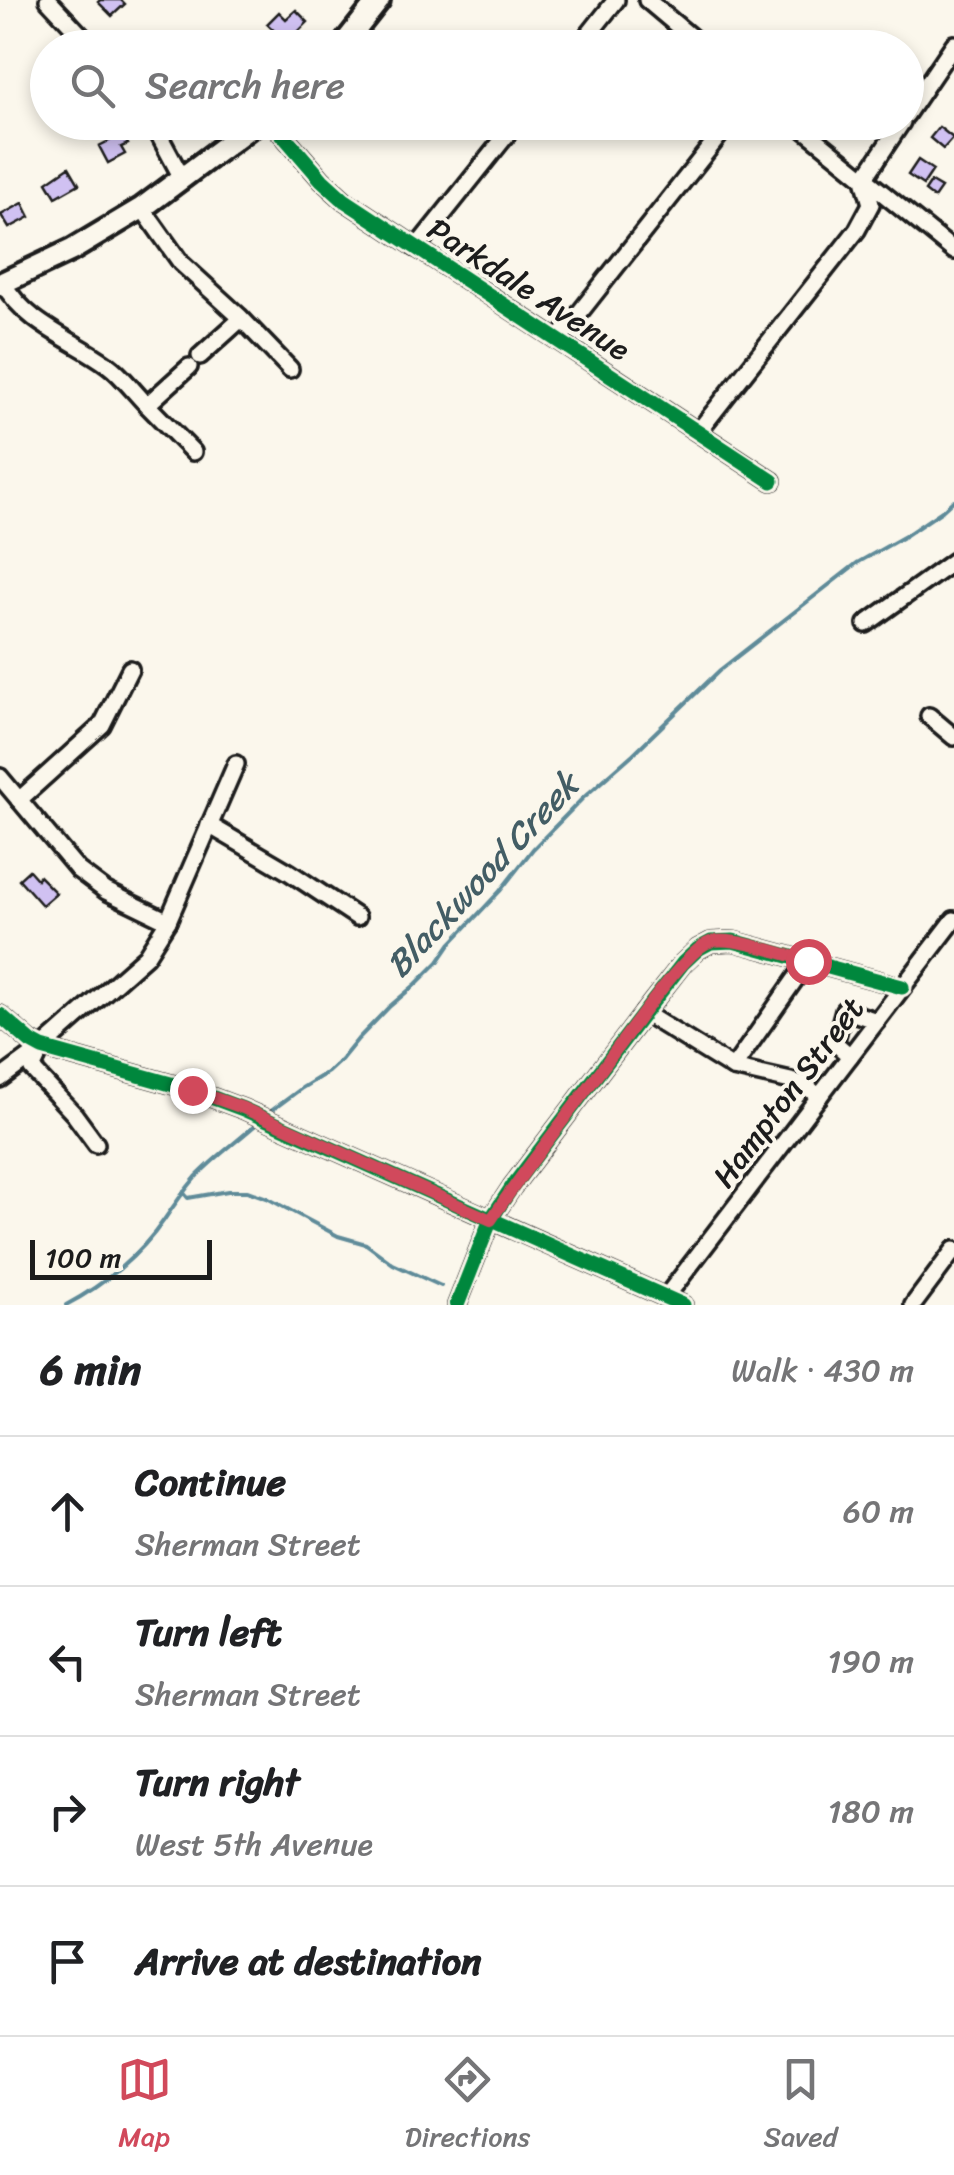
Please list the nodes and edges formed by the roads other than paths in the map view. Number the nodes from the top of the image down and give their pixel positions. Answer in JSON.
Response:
{"nodes":[{"id":1,"x":48,"y":0,"type":"edge"},
{"id":2,"x":378,"y":0,"type":"edge"},
{"id":3,"x":616,"y":0,"type":"edge"},
{"id":4,"x":647,"y":0,"type":"edge"},
{"id":5,"x":76,"y":30,"type":"edge"},
{"id":6,"x":355,"y":30,"type":"edge"},
{"id":7,"x":592,"y":30,"type":"edge"},
{"id":8,"x":683,"y":30,"type":"edge"},
{"id":9,"x":954,"y":44,"type":"edge"},
{"id":10,"x":924,"y":89,"type":"edge"},
{"id":11,"x":162,"y":140,"type":"edge"},
{"id":12,"x":233,"y":140,"type":"edge"},
{"id":13,"x":288,"y":140,"type":"edge"},
{"id":14,"x":503,"y":140,"type":"edge"},
{"id":15,"x":716,"y":140,"type":"edge"},
{"id":16,"x":817,"y":140,"type":"edge"},
{"id":17,"x":890,"y":140,"type":"edge"},
{"id":18,"x":182,"y":178,"type":"junction"},
{"id":19,"x":864,"y":179,"type":"junction"},
{"id":20,"x":142,"y":208,"type":"junction"},
{"id":21,"x":416,"y":248,"type":"junction"},
{"id":22,"x":954,"y":252,"type":"edge"},
{"id":23,"x":1,"y":284,"type":"edge"},
{"id":24,"x":241,"y":318,"type":"junction"},
{"id":25,"x":558,"y":340,"type":"junction"},
{"id":26,"x":290,"y":368,"type":"dead end"},
{"id":27,"x":146,"y":405,"type":"junction"},
{"id":28,"x":698,"y":432,"type":"junction"},
{"id":29,"x":192,"y":452,"type":"dead end"},
{"id":30,"x":772,"y":481,"type":"dead end"},
{"id":31,"x":954,"y":562,"type":"edge"},
{"id":32,"x":866,"y":624,"type":"dead end"},
{"id":33,"x":130,"y":669,"type":"dead end"},
{"id":34,"x":929,"y":716,"type":"dead end"},
{"id":35,"x":954,"y":737,"type":"edge"},
{"id":36,"x":236,"y":764,"type":"dead end"},
{"id":37,"x":0,"y":777,"type":"edge"},
{"id":38,"x":18,"y":800,"type":"junction"},
{"id":39,"x":208,"y":825,"type":"junction"},
{"id":40,"x":357,"y":916,"type":"dead end"},
{"id":41,"x":954,"y":920,"type":"edge"},
{"id":42,"x":168,"y":921,"type":"junction"},
{"id":43,"x":808,"y":961,"type":"junction"},
{"id":44,"x":902,"y":987,"type":"junction"},
{"id":45,"x":644,"y":1013,"type":"junction"},
{"id":46,"x":0,"y":1015,"type":"edge"},
{"id":47,"x":877,"y":1021,"type":"junction"},
{"id":48,"x":42,"y":1048,"type":"junction"},
{"id":49,"x":850,"y":1056,"type":"junction"},
{"id":50,"x":733,"y":1068,"type":"junction"},
{"id":51,"x":0,"y":1078,"type":"edge"},
{"id":52,"x":819,"y":1097,"type":"junction"},
{"id":53,"x":96,"y":1144,"type":"dead end"},
{"id":54,"x":491,"y":1220,"type":"junction"},
{"id":55,"x":954,"y":1250,"type":"edge"},
{"id":56,"x":666,"y":1298,"type":"junction"},
{"id":57,"x":457,"y":1305,"type":"edge"},
{"id":58,"x":683,"y":1305,"type":"edge"},
{"id":59,"x":913,"y":1305,"type":"edge"}],
"edges":[{"from":1,"to":5,"type":"street"},
{"from":2,"to":6,"type":"main road"},
{"from":3,"to":7,"type":"street"},
{"from":4,"to":8,"type":"street"},
{"from":9,"to":10,"type":"street"},
{"from":11,"to":18,"type":"street"},
{"from":12,"to":18,"type":"main road"},
{"from":13,"to":21,"type":"street","name":"Parkdale Avenue"},
{"from":14,"to":21,"type":"street"},
{"from":15,"to":25,"type":"street"},
{"from":16,"to":19,"type":"street"},
{"from":17,"to":19,"type":"street"},
{"from":18,"to":20,"type":"main road"},
{"from":19,"to":22,"type":"street"},
{"from":19,"to":28,"type":"street"},
{"from":20,"to":23,"type":"main road"},
{"from":20,"to":24,"type":"street"},
{"from":21,"to":25,"type":"street","name":"Parkdale Avenue"},
{"from":23,"to":27,"type":"street"},
{"from":24,"to":26,"type":"street"},
{"from":24,"to":27,"type":"street"},
{"from":25,"to":28,"type":"street","name":"Parkdale Avenue"},
{"from":27,"to":29,"type":"street"},
{"from":28,"to":30,"type":"street","name":"Parkdale Avenue"},
{"from":31,"to":32,"type":"street"},
{"from":33,"to":38,"type":"street"},
{"from":34,"to":35,"type":"street"},
{"from":36,"to":39,"type":"street"},
{"from":37,"to":38,"type":"street"},
{"from":38,"to":42,"type":"street"},
{"from":39,"to":40,"type":"street"},
{"from":39,"to":42,"type":"street"},
{"from":41,"to":44,"type":"street","name":"Hampton Street"},
{"from":42,"to":48,"type":"street"},
{"from":43,"to":44,"type":"street"},
{"from":43,"to":45,"type":"street"},
{"from":43,"to":50,"type":"street"},
{"from":44,"to":47,"type":"street","name":"Hampton Street"},
{"from":45,"to":50,"type":"street"},
{"from":45,"to":54,"type":"street"},
{"from":46,"to":48,"type":"street"},
{"from":47,"to":49,"type":"street","name":"Hampton Street"},
{"from":47,"to":49,"type":"street"},
{"from":48,"to":51,"type":"street"},
{"from":48,"to":53,"type":"street"},
{"from":48,"to":54,"type":"street"},
{"from":49,"to":52,"type":"street","name":"Hampton Street"},
{"from":50,"to":52,"type":"street"},
{"from":52,"to":56,"type":"street","name":"Hampton Street"},
{"from":54,"to":56,"type":"street"},
{"from":54,"to":57,"type":"street"},
{"from":55,"to":59,"type":"street"},
{"from":56,"to":58,"type":"street"}]}
